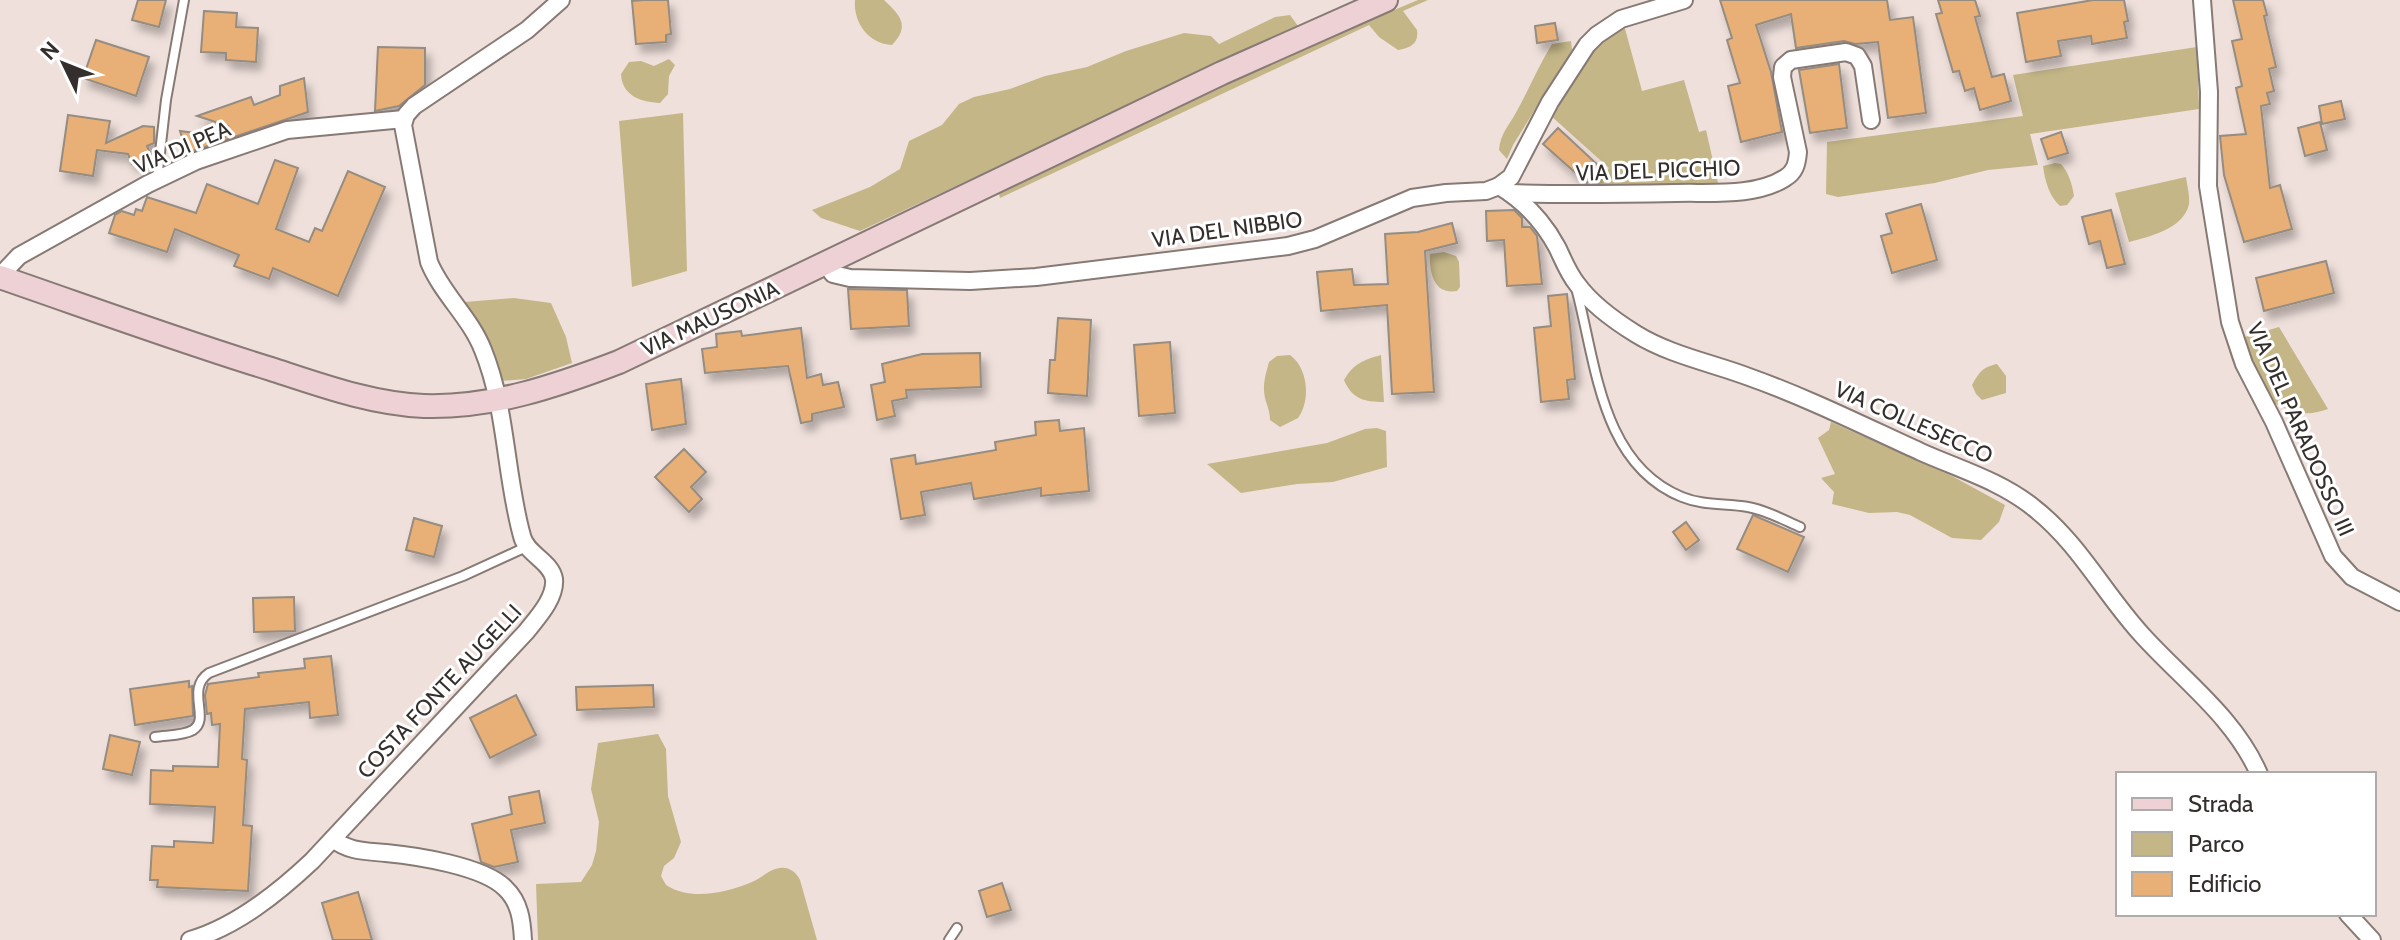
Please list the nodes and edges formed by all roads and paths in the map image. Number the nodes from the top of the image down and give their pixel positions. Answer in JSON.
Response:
{"nodes":[{"id":1,"x":184,"y":0,"type":"edge"},
{"id":2,"x":561,"y":0,"type":"edge"},
{"id":3,"x":1386,"y":0,"type":"edge"},
{"id":4,"x":1684,"y":0,"type":"edge"},
{"id":5,"x":2202,"y":0,"type":"edge"},
{"id":6,"x":404,"y":119,"type":"junction"},
{"id":7,"x":1871,"y":120,"type":"dead end"},
{"id":8,"x":157,"y":179,"type":"junction"},
{"id":9,"x":1505,"y":190,"type":"junction"},
{"id":10,"x":825,"y":263,"type":"junction"},
{"id":11,"x":0,"y":276,"type":"edge"},
{"id":12,"x":1573,"y":280,"type":"junction"},
{"id":13,"x":499,"y":400,"type":"junction"},
{"id":14,"x":1800,"y":527,"type":"dead end"},
{"id":15,"x":526,"y":547,"type":"junction"},
{"id":16,"x":2400,"y":602,"type":"edge"},
{"id":17,"x":155,"y":737,"type":"dead end"},
{"id":18,"x":2258,"y":772,"type":"edge"},
{"id":19,"x":333,"y":839,"type":"junction"},
{"id":20,"x":2350,"y":916,"type":"edge"},
{"id":21,"x":957,"y":928,"type":"dead end"},
{"id":22,"x":190,"y":940,"type":"edge"},
{"id":23,"x":523,"y":940,"type":"edge"},
{"id":24,"x":949,"y":940,"type":"edge"},
{"id":25,"x":2372,"y":940,"type":"edge"}],
"edges":[{"from":1,"to":8,"type":"lane"},
{"from":2,"to":6,"type":"street"},
{"from":3,"to":10,"type":"main road","name":"VIA MAUSONIA"},
{"from":4,"to":9,"type":"street"},
{"from":5,"to":16,"type":"street","name":"VIA DEL PARADOSSO III"},
{"from":6,"to":8,"type":"street","name":"VIA DI PEA"},
{"from":6,"to":13,"type":"street"},
{"from":7,"to":9,"type":"street","name":"VIA DEL PICCHIO"},
{"from":8,"to":11,"type":"street","name":"VIA DI PEA"},
{"from":9,"to":10,"type":"street","name":"VIA DEL NIBBIO"},
{"from":9,"to":12,"type":"street","name":"VIA COLLESECCO"},
{"from":10,"to":13,"type":"main road","name":"VIA MAUSONIA"},
{"from":11,"to":13,"type":"main road","name":"VIA MAUSONIA"},
{"from":12,"to":14,"type":"lane"},
{"from":12,"to":18,"type":"street","name":"VIA COLLESECCO"},
{"from":13,"to":15,"type":"street"},
{"from":15,"to":17,"type":"lane"},
{"from":15,"to":19,"type":"street","name":"COSTA FONTE AUGELLI"},
{"from":19,"to":22,"type":"street","name":"COSTA FONTE AUGELLI"},
{"from":19,"to":23,"type":"street"},
{"from":20,"to":25,"type":"street"},
{"from":21,"to":24,"type":"lane"}]}
